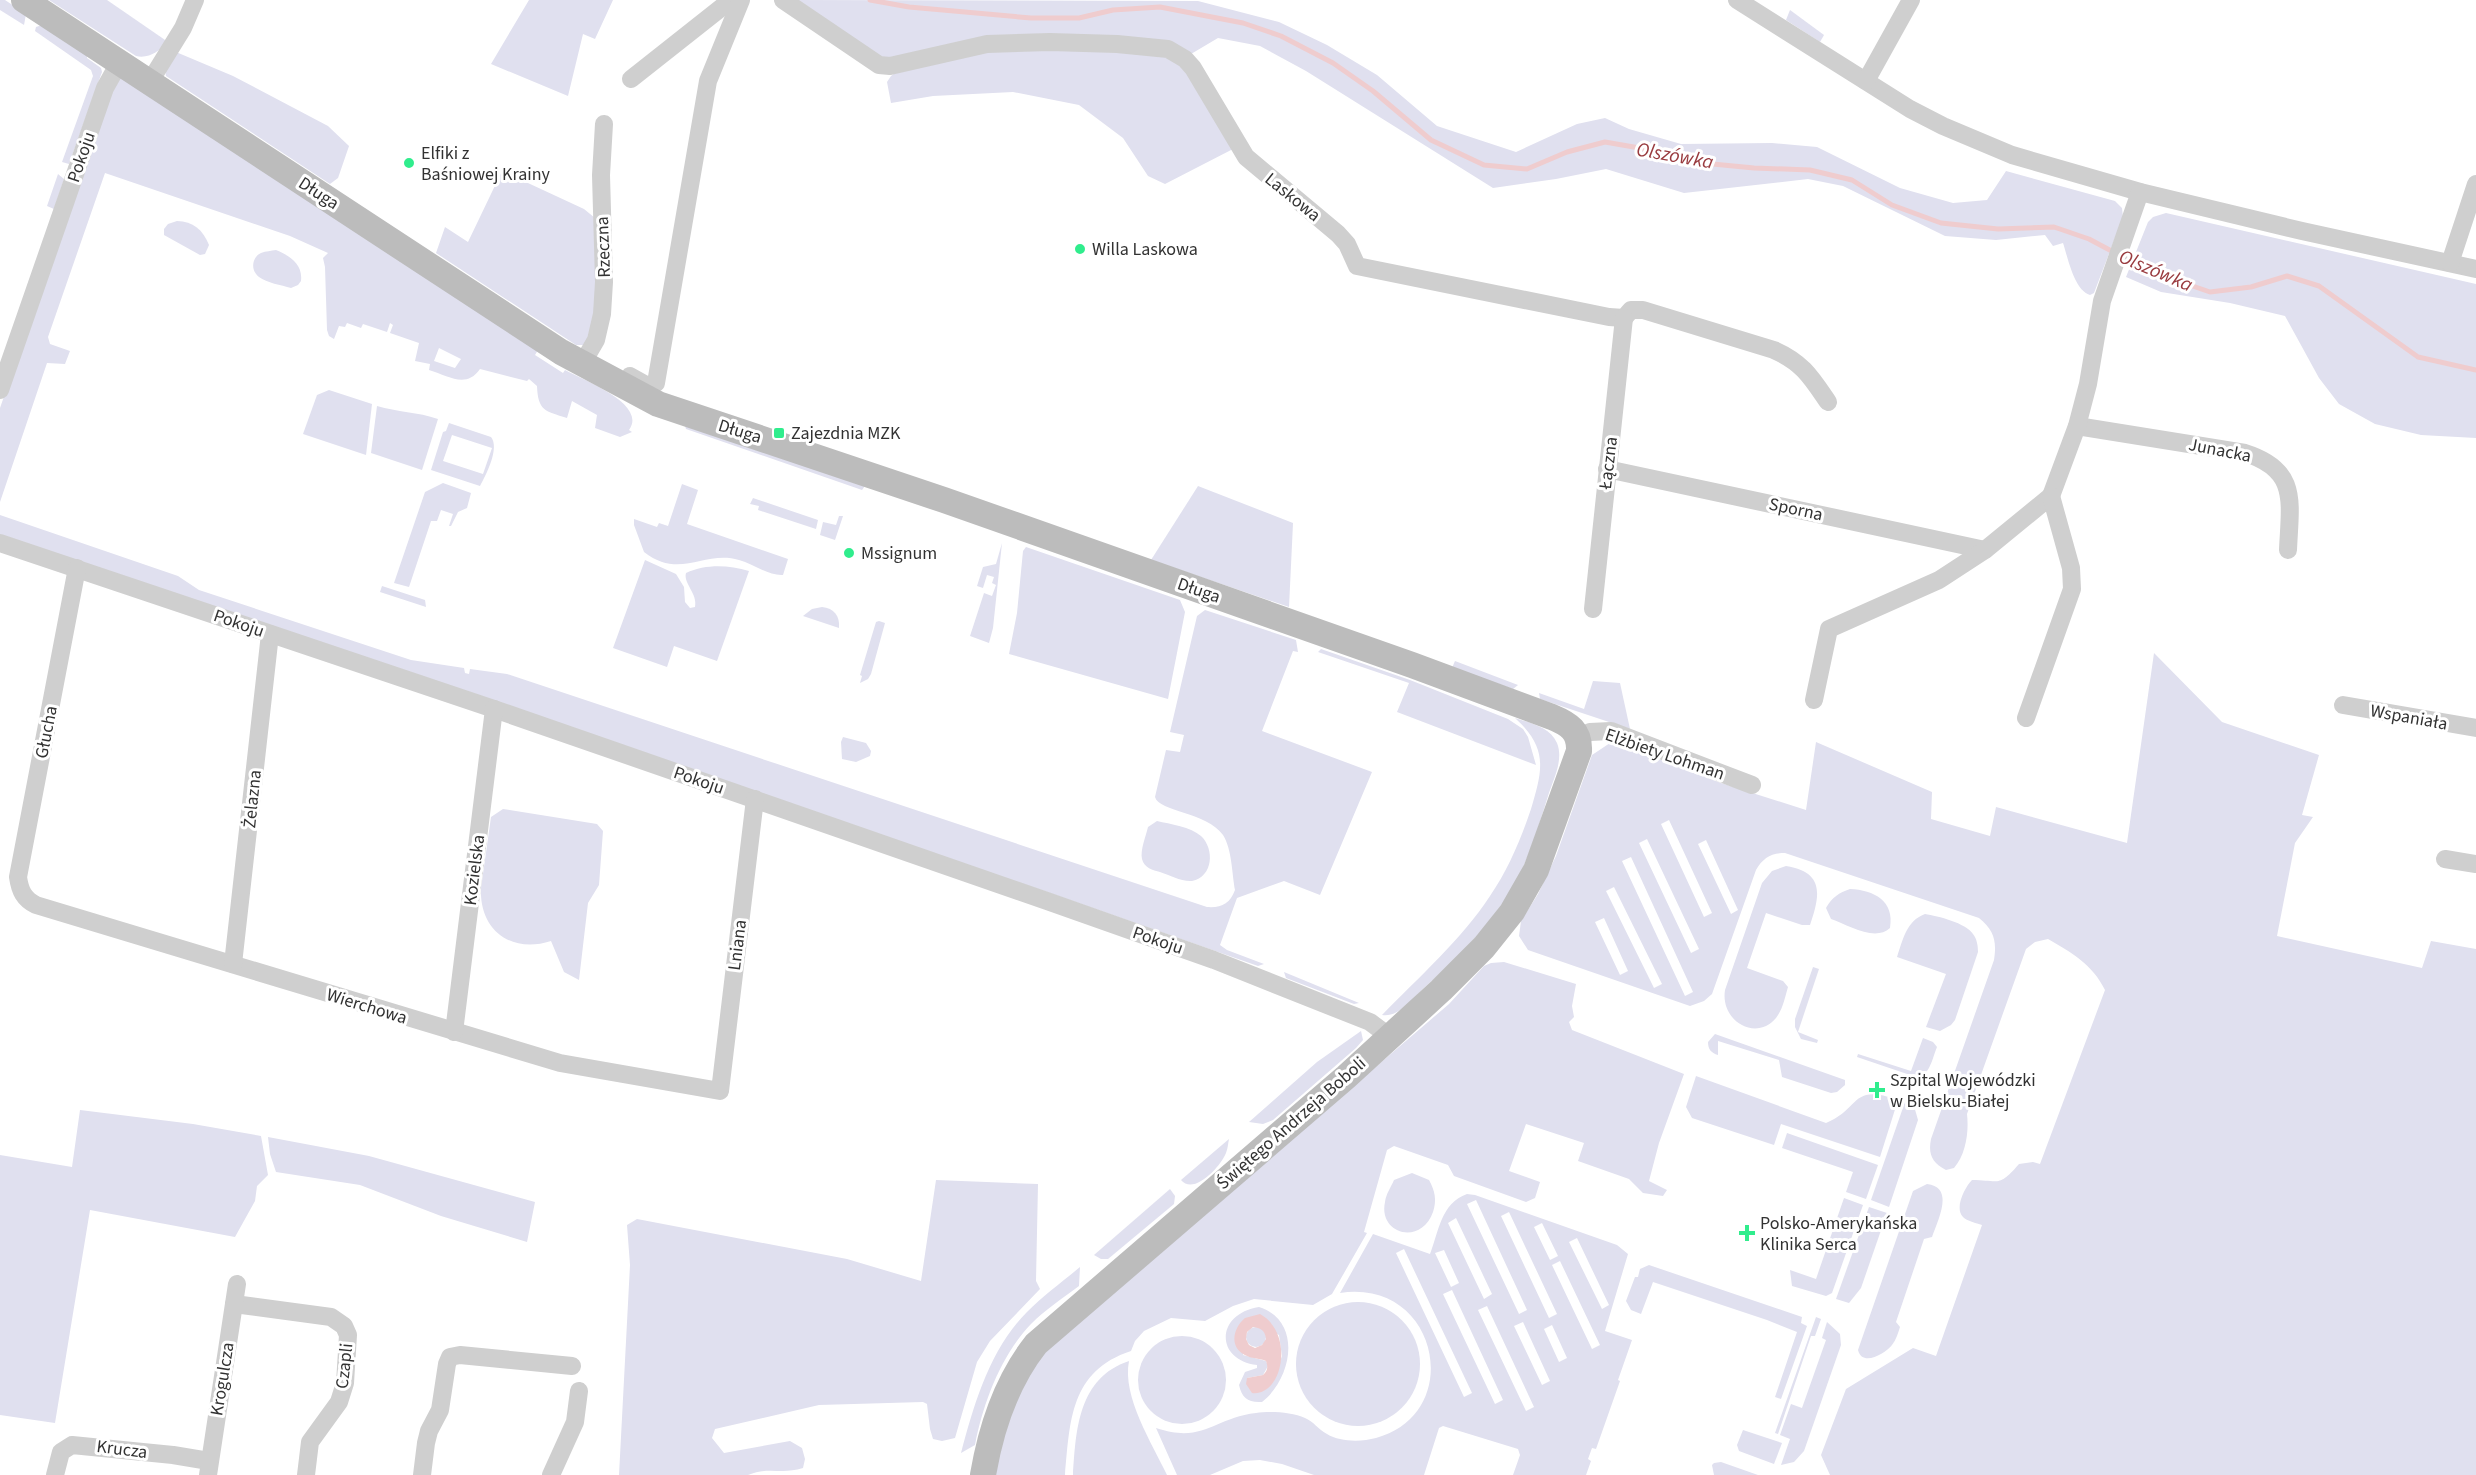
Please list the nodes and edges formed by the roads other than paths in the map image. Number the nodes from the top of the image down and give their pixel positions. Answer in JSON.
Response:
{"nodes":[{"id":1,"x":24,"y":0,"type":"edge"},
{"id":2,"x":195,"y":0,"type":"edge"},
{"id":3,"x":730,"y":0,"type":"edge"},
{"id":4,"x":741,"y":0,"type":"edge"},
{"id":5,"x":783,"y":0,"type":"edge"},
{"id":6,"x":1737,"y":0,"type":"edge"},
{"id":7,"x":1911,"y":0,"type":"edge"},
{"id":8,"x":119,"y":63,"type":"junction"},
{"id":9,"x":631,"y":79,"type":"dead end"},
{"id":10,"x":1866,"y":81,"type":"junction"},
{"id":11,"x":149,"y":83,"type":"junction"},
{"id":12,"x":604,"y":124,"type":"dead end"},
{"id":13,"x":2476,"y":184,"type":"edge"},
{"id":14,"x":2140,"y":192,"type":"junction"},
{"id":15,"x":2450,"y":263,"type":"junction"},
{"id":16,"x":2476,"y":269,"type":"edge"},
{"id":17,"x":1624,"y":318,"type":"junction"},
{"id":18,"x":582,"y":364,"type":"junction"},
{"id":19,"x":610,"y":366,"type":"dead end"},
{"id":20,"x":0,"y":390,"type":"edge"},
{"id":21,"x":1828,"y":402,"type":"dead end"},
{"id":22,"x":2077,"y":426,"type":"junction"},
{"id":23,"x":1607,"y":469,"type":"junction"},
{"id":24,"x":2051,"y":496,"type":"junction"},
{"id":25,"x":0,"y":543,"type":"edge"},
{"id":26,"x":1984,"y":550,"type":"junction"},
{"id":27,"x":2288,"y":550,"type":"dead end"},
{"id":28,"x":77,"y":568,"type":"junction"},
{"id":29,"x":1593,"y":609,"type":"dead end"},
{"id":30,"x":270,"y":634,"type":"junction"},
{"id":31,"x":1814,"y":700,"type":"dead end"},
{"id":32,"x":2343,"y":705,"type":"dead end"},
{"id":33,"x":494,"y":709,"type":"junction"},
{"id":34,"x":2026,"y":718,"type":"dead end"},
{"id":35,"x":2476,"y":728,"type":"edge"},
{"id":36,"x":1579,"y":744,"type":"junction"},
{"id":37,"x":1752,"y":785,"type":"dead end"},
{"id":38,"x":755,"y":799,"type":"junction"},
{"id":39,"x":2445,"y":859,"type":"dead end"},
{"id":40,"x":2476,"y":864,"type":"edge"},
{"id":41,"x":23,"y":895,"type":"joint"},
{"id":42,"x":233,"y":964,"type":"junction"},
{"id":43,"x":454,"y":1032,"type":"junction"},
{"id":44,"x":1390,"y":1037,"type":"junction"},
{"id":45,"x":720,"y":1091,"type":"joint"},
{"id":46,"x":237,"y":1284,"type":"dead end"},
{"id":47,"x":234,"y":1304,"type":"junction"},
{"id":48,"x":572,"y":1366,"type":"dead end"},
{"id":49,"x":579,"y":1391,"type":"dead end"},
{"id":50,"x":209,"y":1468,"type":"edge"},
{"id":51,"x":55,"y":1475,"type":"edge"},
{"id":52,"x":306,"y":1475,"type":"edge"},
{"id":53,"x":422,"y":1475,"type":"edge"},
{"id":54,"x":551,"y":1475,"type":"edge"},
{"id":55,"x":983,"y":1475,"type":"edge"}],
"edges":[{"from":1,"to":8,"type":"street","name":"Długa"},
{"from":2,"to":11,"type":"street"},
{"from":3,"to":9,"type":"street"},
{"from":4,"to":19,"type":"street"},
{"from":5,"to":17,"type":"street","name":"Laskowa"},
{"from":6,"to":10,"type":"street"},
{"from":7,"to":10,"type":"street"},
{"from":8,"to":11,"type":"street","name":"Długa"},
{"from":8,"to":20,"type":"street","name":"Pokoju"},
{"from":10,"to":14,"type":"street"},
{"from":11,"to":18,"type":"street","name":"Długa"},
{"from":12,"to":18,"type":"street","name":"Rzeczna"},
{"from":13,"to":15,"type":"street"},
{"from":14,"to":15,"type":"street"},
{"from":14,"to":22,"type":"street"},
{"from":15,"to":16,"type":"street"},
{"from":17,"to":21,"type":"street","name":"Laskowa"},
{"from":17,"to":23,"type":"street","name":"Łączna"},
{"from":18,"to":36,"type":"street","name":"Długa"},
{"from":22,"to":24,"type":"street"},
{"from":22,"to":27,"type":"street","name":"Junacka"},
{"from":23,"to":26,"type":"street","name":"Sporna"},
{"from":23,"to":29,"type":"street","name":"Łączna"},
{"from":24,"to":26,"type":"street"},
{"from":24,"to":34,"type":"street"},
{"from":25,"to":28,"type":"street","name":"Pokoju"},
{"from":26,"to":31,"type":"street"},
{"from":28,"to":30,"type":"street","name":"Pokoju"},
{"from":28,"to":41,"type":"street","name":"Głucha"},
{"from":30,"to":33,"type":"street","name":"Pokoju"},
{"from":30,"to":42,"type":"street","name":"Żelazna"},
{"from":32,"to":35,"type":"street","name":"Wspaniała"},
{"from":33,"to":38,"type":"street","name":"Pokoju"},
{"from":33,"to":43,"type":"street","name":"Kozielska"},
{"from":36,"to":37,"type":"street","name":"Elżbiety Lohman"},
{"from":36,"to":44,"type":"street","name":"Świętego Andrzeja Boboli"},
{"from":38,"to":44,"type":"street","name":"Pokoju"},
{"from":38,"to":45,"type":"street","name":"Lniana"},
{"from":39,"to":40,"type":"street"},
{"from":41,"to":42,"type":"street","name":"Wierchowa"},
{"from":42,"to":43,"type":"street","name":"Wierchowa"},
{"from":43,"to":45,"type":"street","name":"Wierchowa"},
{"from":44,"to":55,"type":"street","name":"Świętego Andrzeja Boboli"},
{"from":46,"to":47,"type":"street","name":"Krogulcza"},
{"from":47,"to":50,"type":"street","name":"Krogulcza"},
{"from":47,"to":52,"type":"street","name":"Czapli"},
{"from":48,"to":53,"type":"street"},
{"from":49,"to":54,"type":"street"},
{"from":50,"to":51,"type":"street","name":"Krucza"}]}
